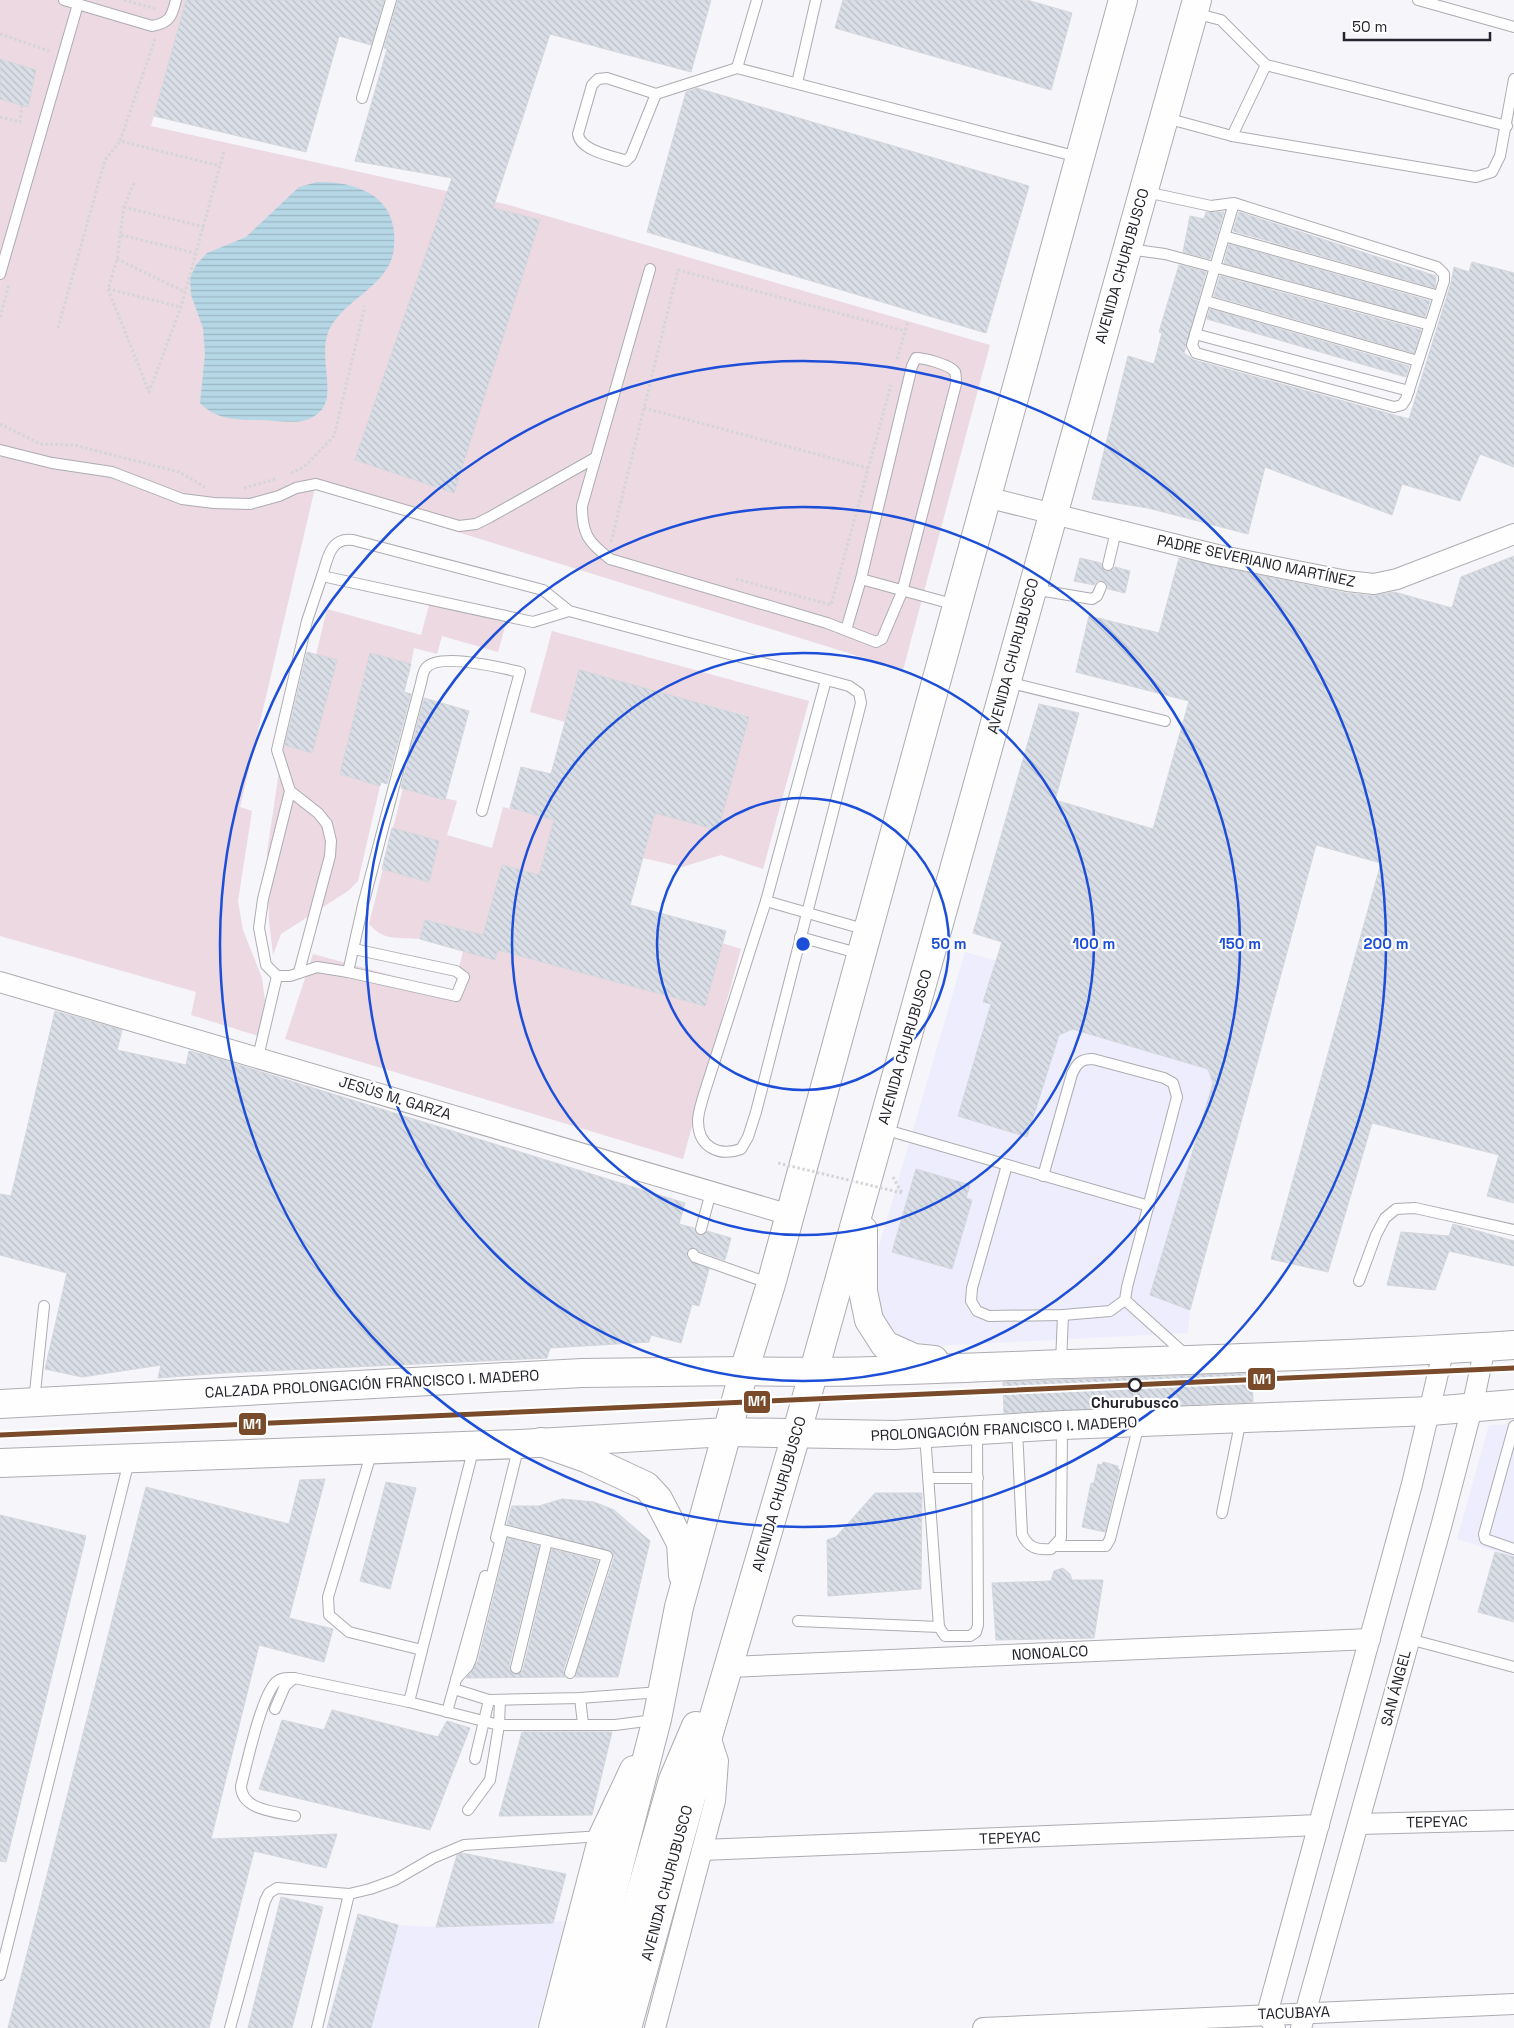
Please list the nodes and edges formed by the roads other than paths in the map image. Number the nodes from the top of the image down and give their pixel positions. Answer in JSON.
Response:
{"nodes":[{"id":1,"x":64,"y":0,"type":"edge"},
{"id":2,"x":176,"y":0,"type":"edge"},
{"id":3,"x":391,"y":0,"type":"edge"},
{"id":4,"x":757,"y":0,"type":"edge"},
{"id":5,"x":816,"y":0,"type":"edge"},
{"id":6,"x":1123,"y":0,"type":"edge"},
{"id":7,"x":1418,"y":0,"type":"edge"},
{"id":8,"x":78,"y":4,"type":"junction"},
{"id":9,"x":1196,"y":6,"type":"edge"},
{"id":10,"x":1514,"y":26,"type":"edge"},
{"id":11,"x":1266,"y":65,"type":"junction"},
{"id":12,"x":737,"y":68,"type":"junction"},
{"id":13,"x":1514,"y":79,"type":"edge"},
{"id":14,"x":797,"y":84,"type":"junction"},
{"id":15,"x":656,"y":94,"type":"junction"},
{"id":16,"x":362,"y":98,"type":"dead end"},
{"id":17,"x":1165,"y":117,"type":"junction"},
{"id":18,"x":1507,"y":126,"type":"junction"},
{"id":19,"x":1232,"y":136,"type":"junction"},
{"id":20,"x":1079,"y":157,"type":"junction"},
{"id":21,"x":1143,"y":192,"type":"junction"},
{"id":22,"x":1234,"y":203,"type":"junction"},
{"id":23,"x":1224,"y":236,"type":"junction"},
{"id":24,"x":1126,"y":249,"type":"junction"},
{"id":25,"x":650,"y":269,"type":"dead end"},
{"id":26,"x":1215,"y":269,"type":"junction"},
{"id":27,"x":0,"y":274,"type":"edge"},
{"id":28,"x":1439,"y":296,"type":"junction"},
{"id":29,"x":1206,"y":302,"type":"junction"},
{"id":30,"x":1430,"y":325,"type":"junction"},
{"id":31,"x":1196,"y":334,"type":"junction"},
{"id":32,"x":1418,"y":361,"type":"junction"},
{"id":33,"x":1409,"y":391,"type":"junction"},
{"id":34,"x":0,"y":450,"type":"edge"},
{"id":35,"x":594,"y":459,"type":"junction"},
{"id":36,"x":986,"y":497,"type":"junction"},
{"id":37,"x":1052,"y":515,"type":"junction"},
{"id":38,"x":1116,"y":531,"type":"junction"},
{"id":39,"x":1514,"y":534,"type":"edge"},
{"id":40,"x":1108,"y":565,"type":"dead end"},
{"id":41,"x":322,"y":576,"type":"junction"},
{"id":42,"x":860,"y":580,"type":"junction"},
{"id":43,"x":1101,"y":587,"type":"dead end"},
{"id":44,"x":1032,"y":589,"type":"junction"},
{"id":45,"x":902,"y":592,"type":"junction"},
{"id":46,"x":956,"y":605,"type":"junction"},
{"id":47,"x":569,"y":610,"type":"junction"},
{"id":48,"x":846,"y":630,"type":"junction"},
{"id":49,"x":826,"y":680,"type":"junction"},
{"id":50,"x":1006,"y":682,"type":"junction"},
{"id":51,"x":1165,"y":721,"type":"dead end"},
{"id":52,"x":290,"y":791,"type":"junction"},
{"id":53,"x":482,"y":811,"type":"dead end"},
{"id":54,"x":766,"y":901,"type":"junction"},
{"id":55,"x":806,"y":911,"type":"junction"},
{"id":56,"x":800,"y":937,"type":"junction"},
{"id":57,"x":864,"y":942,"type":"junction"},
{"id":58,"x":354,"y":949,"type":"junction"},
{"id":59,"x":299,"y":972,"type":"junction"},
{"id":60,"x":348,"y":972,"type":"junction"},
{"id":61,"x":277,"y":976,"type":"junction"},
{"id":62,"x":0,"y":982,"type":"edge"},
{"id":63,"x":258,"y":1057,"type":"junction"},
{"id":64,"x":882,"y":1129,"type":"junction"},
{"id":65,"x":1006,"y":1166,"type":"junction"},
{"id":66,"x":1043,"y":1176,"type":"junction"},
{"id":67,"x":711,"y":1192,"type":"junction"},
{"id":68,"x":863,"y":1196,"type":"junction"},
{"id":69,"x":1149,"y":1206,"type":"junction"},
{"id":70,"x":790,"y":1215,"type":"junction"},
{"id":71,"x":701,"y":1230,"type":"dead end"},
{"id":72,"x":1514,"y":1230,"type":"edge"},
{"id":73,"x":694,"y":1254,"type":"dead end"},
{"id":74,"x":1359,"y":1281,"type":"dead end"},
{"id":75,"x":771,"y":1284,"type":"junction"},
{"id":76,"x":1125,"y":1300,"type":"junction"},
{"id":77,"x":44,"y":1306,"type":"dead end"},
{"id":78,"x":1063,"y":1315,"type":"junction"},
{"id":79,"x":1514,"y":1345,"type":"edge"},
{"id":80,"x":1485,"y":1347,"type":"junction"},
{"id":81,"x":1444,"y":1348,"type":"junction"},
{"id":82,"x":1191,"y":1360,"type":"junction"},
{"id":83,"x":1061,"y":1364,"type":"junction"},
{"id":84,"x":990,"y":1367,"type":"junction"},
{"id":85,"x":744,"y":1371,"type":"junction"},
{"id":86,"x":813,"y":1373,"type":"junction"},
{"id":87,"x":34,"y":1403,"type":"junction"},
{"id":88,"x":0,"y":1404,"type":"edge"},
{"id":89,"x":1514,"y":1404,"type":"edge"},
{"id":90,"x":1472,"y":1408,"type":"junction"},
{"id":91,"x":1431,"y":1411,"type":"junction"},
{"id":92,"x":1242,"y":1418,"type":"junction"},
{"id":93,"x":1140,"y":1422,"type":"junction"},
{"id":94,"x":1062,"y":1425,"type":"junction"},
{"id":95,"x":1514,"y":1426,"type":"edge"},
{"id":96,"x":1017,"y":1428,"type":"junction"},
{"id":97,"x":977,"y":1430,"type":"junction"},
{"id":98,"x":727,"y":1432,"type":"junction"},
{"id":99,"x":925,"y":1434,"type":"junction"},
{"id":100,"x":796,"y":1435,"type":"junction"},
{"id":101,"x":530,"y":1443,"type":"junction"},
{"id":102,"x":474,"y":1444,"type":"junction"},
{"id":103,"x":373,"y":1448,"type":"junction"},
{"id":104,"x":130,"y":1457,"type":"junction"},
{"id":105,"x":0,"y":1463,"type":"edge"},
{"id":106,"x":930,"y":1478,"type":"junction"},
{"id":107,"x":978,"y":1478,"type":"junction"},
{"id":108,"x":1222,"y":1513,"type":"dead end"},
{"id":109,"x":547,"y":1541,"type":"junction"},
{"id":110,"x":1056,"y":1546,"type":"junction"},
{"id":111,"x":1514,"y":1549,"type":"edge"},
{"id":112,"x":679,"y":1607,"type":"junction"},
{"id":113,"x":798,"y":1621,"type":"dead end"},
{"id":114,"x":939,"y":1627,"type":"junction"},
{"id":115,"x":1370,"y":1639,"type":"junction"},
{"id":116,"x":1409,"y":1639,"type":"junction"},
{"id":117,"x":422,"y":1650,"type":"junction"},
{"id":118,"x":1514,"y":1667,"type":"edge"},
{"id":119,"x":516,"y":1668,"type":"dead end"},
{"id":120,"x":570,"y":1673,"type":"dead end"},
{"id":121,"x":294,"y":1678,"type":"junction"},
{"id":122,"x":726,"y":1679,"type":"junction"},
{"id":123,"x":455,"y":1684,"type":"junction"},
{"id":124,"x":664,"y":1692,"type":"junction"},
{"id":125,"x":580,"y":1698,"type":"junction"},
{"id":126,"x":489,"y":1700,"type":"junction"},
{"id":127,"x":500,"y":1700,"type":"junction"},
{"id":128,"x":409,"y":1702,"type":"junction"},
{"id":129,"x":275,"y":1709,"type":"dead end"},
{"id":130,"x":447,"y":1712,"type":"junction"},
{"id":131,"x":485,"y":1722,"type":"junction"},
{"id":132,"x":583,"y":1724,"type":"junction"},
{"id":133,"x":499,"y":1725,"type":"junction"},
{"id":134,"x":656,"y":1725,"type":"junction"},
{"id":135,"x":709,"y":1733,"type":"junction"},
{"id":136,"x":475,"y":1759,"type":"dead end"},
{"id":137,"x":468,"y":1810,"type":"dead end"},
{"id":138,"x":295,"y":1816,"type":"dead end"},
{"id":139,"x":1514,"y":1820,"type":"edge"},
{"id":140,"x":1359,"y":1824,"type":"junction"},
{"id":141,"x":1319,"y":1825,"type":"junction"},
{"id":142,"x":603,"y":1836,"type":"junction"},
{"id":143,"x":702,"y":1850,"type":"junction"},
{"id":144,"x":349,"y":1894,"type":"junction"},
{"id":145,"x":0,"y":1975,"type":"edge"},
{"id":146,"x":1514,"y":2004,"type":"edge"},
{"id":147,"x":630,"y":2017,"type":"edge"},
{"id":148,"x":1304,"y":2020,"type":"edge"},
{"id":149,"x":1271,"y":2021,"type":"edge"},
{"id":150,"x":230,"y":2028,"type":"edge"},
{"id":151,"x":317,"y":2028,"type":"edge"},
{"id":152,"x":553,"y":2028,"type":"edge"},
{"id":153,"x":577,"y":2028,"type":"edge"},
{"id":154,"x":602,"y":2028,"type":"edge"},
{"id":155,"x":655,"y":2028,"type":"edge"},
{"id":156,"x":983,"y":2028,"type":"edge"}],
"edges":[{"from":1,"to":8,"type":"lane"},
{"from":2,"to":8,"type":"lane"},
{"from":3,"to":16,"type":"lane"},
{"from":4,"to":12,"type":"lane"},
{"from":5,"to":14,"type":"lane"},
{"from":6,"to":20,"type":"main road"},
{"from":7,"to":10,"type":"lane"},
{"from":8,"to":27,"type":"lane"},
{"from":9,"to":11,"type":"lane"},
{"from":9,"to":17,"type":"main road","name":"AVENIDA CHURUBUSCO"},
{"from":11,"to":18,"type":"lane"},
{"from":11,"to":19,"type":"lane"},
{"from":12,"to":14,"type":"lane"},
{"from":12,"to":15,"type":"lane"},
{"from":13,"to":18,"type":"lane"},
{"from":14,"to":20,"type":"lane"},
{"from":15,"to":15,"type":"lane"},
{"from":17,"to":19,"type":"lane"},
{"from":17,"to":21,"type":"main road","name":"AVENIDA CHURUBUSCO"},
{"from":18,"to":19,"type":"lane"},
{"from":20,"to":36,"type":"main road"},
{"from":21,"to":22,"type":"lane"},
{"from":21,"to":24,"type":"main road","name":"AVENIDA CHURUBUSCO"},
{"from":22,"to":23,"type":"lane"},
{"from":22,"to":28,"type":"lane"},
{"from":23,"to":26,"type":"lane"},
{"from":23,"to":28,"type":"lane"},
{"from":24,"to":26,"type":"lane"},
{"from":24,"to":37,"type":"main road","name":"AVENIDA CHURUBUSCO"},
{"from":25,"to":35,"type":"lane"},
{"from":26,"to":29,"type":"lane"},
{"from":26,"to":30,"type":"lane"},
{"from":28,"to":30,"type":"lane"},
{"from":29,"to":31,"type":"lane"},
{"from":29,"to":32,"type":"lane"},
{"from":30,"to":32,"type":"lane"},
{"from":31,"to":33,"type":"lane"},
{"from":31,"to":33,"type":"lane"},
{"from":32,"to":33,"type":"lane"},
{"from":34,"to":35,"type":"lane"},
{"from":35,"to":48,"type":"lane"},
{"from":36,"to":37,"type":"street","name":"PADRE SEVERIANO MARTÍNEZ"},
{"from":36,"to":46,"type":"main road"},
{"from":37,"to":38,"type":"street","name":"PADRE SEVERIANO MARTÍNEZ"},
{"from":37,"to":44,"type":"main road","name":"AVENIDA CHURUBUSCO"},
{"from":38,"to":39,"type":"street","name":"PADRE SEVERIANO MARTÍNEZ"},
{"from":38,"to":40,"type":"lane"},
{"from":41,"to":47,"type":"lane"},
{"from":41,"to":47,"type":"lane"},
{"from":41,"to":52,"type":"lane"},
{"from":42,"to":45,"type":"lane"},
{"from":42,"to":45,"type":"lane"},
{"from":42,"to":48,"type":"lane"},
{"from":43,"to":44,"type":"lane"},
{"from":44,"to":50,"type":"main road","name":"AVENIDA CHURUBUSCO"},
{"from":45,"to":46,"type":"lane"},
{"from":45,"to":48,"type":"lane"},
{"from":46,"to":57,"type":"main road"},
{"from":47,"to":49,"type":"lane"},
{"from":49,"to":54,"type":"lane"},
{"from":49,"to":55,"type":"lane"},
{"from":50,"to":51,"type":"lane"},
{"from":50,"to":64,"type":"main road","name":"AVENIDA CHURUBUSCO"},
{"from":52,"to":59,"type":"lane"},
{"from":52,"to":61,"type":"lane"},
{"from":53,"to":58,"type":"lane"},
{"from":54,"to":55,"type":"lane"},
{"from":54,"to":56,"type":"lane"},
{"from":55,"to":56,"type":"lane"},
{"from":55,"to":57,"type":"lane"},
{"from":56,"to":57,"type":"lane"},
{"from":57,"to":70,"type":"main road"},
{"from":58,"to":60,"type":"lane"},
{"from":58,"to":60,"type":"lane"},
{"from":59,"to":60,"type":"lane"},
{"from":59,"to":61,"type":"lane"},
{"from":61,"to":63,"type":"lane"},
{"from":62,"to":63,"type":"street","name":"JESÚS M. GARZA"},
{"from":63,"to":67,"type":"street","name":"JESÚS M. GARZA"},
{"from":64,"to":65,"type":"lane"},
{"from":64,"to":68,"type":"main road","name":"AVENIDA CHURUBUSCO"},
{"from":65,"to":66,"type":"lane"},
{"from":65,"to":78,"type":"lane"},
{"from":66,"to":69,"type":"lane"},
{"from":66,"to":69,"type":"lane"},
{"from":67,"to":70,"type":"street","name":"JESÚS M. GARZA"},
{"from":67,"to":71,"type":"lane"},
{"from":68,"to":84,"type":"main road"},
{"from":68,"to":86,"type":"main road","name":"AVENIDA CHURUBUSCO"},
{"from":69,"to":76,"type":"lane"},
{"from":70,"to":75,"type":"main road"},
{"from":72,"to":74,"type":"lane"},
{"from":73,"to":75,"type":"lane"},
{"from":75,"to":85,"type":"main road"},
{"from":76,"to":78,"type":"lane"},
{"from":76,"to":82,"type":"lane"},
{"from":77,"to":87,"type":"lane"},
{"from":78,"to":83,"type":"lane"},
{"from":79,"to":80,"type":"main road"},
{"from":80,"to":81,"type":"main road"},
{"from":80,"to":90,"type":"street","name":"SAN ÁNGEL"},
{"from":81,"to":82,"type":"main road"},
{"from":81,"to":91,"type":"street"},
{"from":82,"to":83,"type":"main road"},
{"from":83,"to":84,"type":"main road"},
{"from":84,"to":86,"type":"main road"},
{"from":85,"to":86,"type":"main road"},
{"from":85,"to":87,"type":"main road","name":"CALZADA PROLONGACIÓN FRANCISCO I. MADERO"},
{"from":85,"to":98,"type":"main road"},
{"from":86,"to":100,"type":"main road","name":"AVENIDA CHURUBUSCO"},
{"from":87,"to":88,"type":"main road","name":"CALZADA PROLONGACIÓN FRANCISCO I. MADERO"},
{"from":89,"to":90,"type":"main road","name":"PROLONGACIÓN FRANCISCO I. MADERO"},
{"from":90,"to":91,"type":"main road","name":"PROLONGACIÓN FRANCISCO I. MADERO"},
{"from":90,"to":116,"type":"street","name":"SAN ÁNGEL"},
{"from":91,"to":92,"type":"main road","name":"PROLONGACIÓN FRANCISCO I. MADERO"},
{"from":91,"to":115,"type":"street"},
{"from":92,"to":93,"type":"main road","name":"PROLONGACIÓN FRANCISCO I. MADERO"},
{"from":92,"to":108,"type":"lane"},
{"from":93,"to":94,"type":"main road","name":"PROLONGACIÓN FRANCISCO I. MADERO"},
{"from":93,"to":110,"type":"lane"},
{"from":94,"to":96,"type":"main road","name":"PROLONGACIÓN FRANCISCO I. MADERO"},
{"from":94,"to":110,"type":"lane"},
{"from":95,"to":111,"type":"lane"},
{"from":96,"to":97,"type":"main road","name":"PROLONGACIÓN FRANCISCO I. MADERO"},
{"from":96,"to":110,"type":"lane"},
{"from":97,"to":99,"type":"main road","name":"PROLONGACIÓN FRANCISCO I. MADERO"},
{"from":97,"to":107,"type":"lane"},
{"from":98,"to":100,"type":"main road","name":"PROLONGACIÓN FRANCISCO I. MADERO"},
{"from":98,"to":101,"type":"main road"},
{"from":98,"to":112,"type":"main road"},
{"from":99,"to":100,"type":"main road","name":"PROLONGACIÓN FRANCISCO I. MADERO"},
{"from":99,"to":106,"type":"lane"},
{"from":100,"to":122,"type":"main road","name":"AVENIDA CHURUBUSCO"},
{"from":101,"to":102,"type":"main road"},
{"from":101,"to":112,"type":"main road"},
{"from":101,"to":123,"type":"lane"},
{"from":102,"to":103,"type":"main road"},
{"from":102,"to":117,"type":"lane"},
{"from":103,"to":104,"type":"main road"},
{"from":103,"to":117,"type":"lane"},
{"from":104,"to":105,"type":"main road"},
{"from":104,"to":145,"type":"lane"},
{"from":106,"to":107,"type":"lane"},
{"from":106,"to":114,"type":"lane"},
{"from":107,"to":114,"type":"lane"},
{"from":109,"to":119,"type":"lane"},
{"from":109,"to":120,"type":"lane"},
{"from":109,"to":123,"type":"lane"},
{"from":112,"to":124,"type":"main road"},
{"from":113,"to":114,"type":"lane"},
{"from":115,"to":122,"type":"street","name":"NONOALCO"},
{"from":115,"to":141,"type":"street"},
{"from":116,"to":118,"type":"lane"},
{"from":116,"to":140,"type":"street","name":"SAN ÁNGEL"},
{"from":117,"to":128,"type":"lane"},
{"from":121,"to":128,"type":"lane"},
{"from":121,"to":129,"type":"lane"},
{"from":121,"to":138,"type":"lane"},
{"from":122,"to":135,"type":"main road","name":"AVENIDA CHURUBUSCO"},
{"from":122,"to":154,"type":"main road"},
{"from":123,"to":126,"type":"lane"},
{"from":123,"to":130,"type":"lane"},
{"from":124,"to":125,"type":"lane"},
{"from":124,"to":134,"type":"main road"},
{"from":125,"to":127,"type":"lane"},
{"from":125,"to":132,"type":"lane"},
{"from":126,"to":127,"type":"lane"},
{"from":126,"to":131,"type":"lane"},
{"from":127,"to":133,"type":"lane"},
{"from":128,"to":130,"type":"lane"},
{"from":130,"to":131,"type":"lane"},
{"from":131,"to":133,"type":"lane"},
{"from":131,"to":136,"type":"lane"},
{"from":132,"to":133,"type":"lane"},
{"from":132,"to":134,"type":"lane"},
{"from":133,"to":137,"type":"lane"},
{"from":134,"to":142,"type":"main road"},
{"from":134,"to":153,"type":"main road"},
{"from":135,"to":143,"type":"street"},
{"from":135,"to":147,"type":"main road","name":"AVENIDA CHURUBUSCO"},
{"from":139,"to":140,"type":"street","name":"TEPEYAC"},
{"from":140,"to":148,"type":"street","name":"SAN ÁNGEL"},
{"from":141,"to":143,"type":"street","name":"TEPEYAC"},
{"from":141,"to":149,"type":"street"},
{"from":142,"to":144,"type":"lane"},
{"from":142,"to":152,"type":"main road"},
{"from":143,"to":155,"type":"street"},
{"from":144,"to":150,"type":"lane"},
{"from":144,"to":151,"type":"lane"},
{"from":146,"to":148,"type":"street","name":"TACUBAYA"},
{"from":148,"to":149,"type":"street","name":"TACUBAYA"},
{"from":149,"to":156,"type":"street","name":"TACUBAYA"}]}
